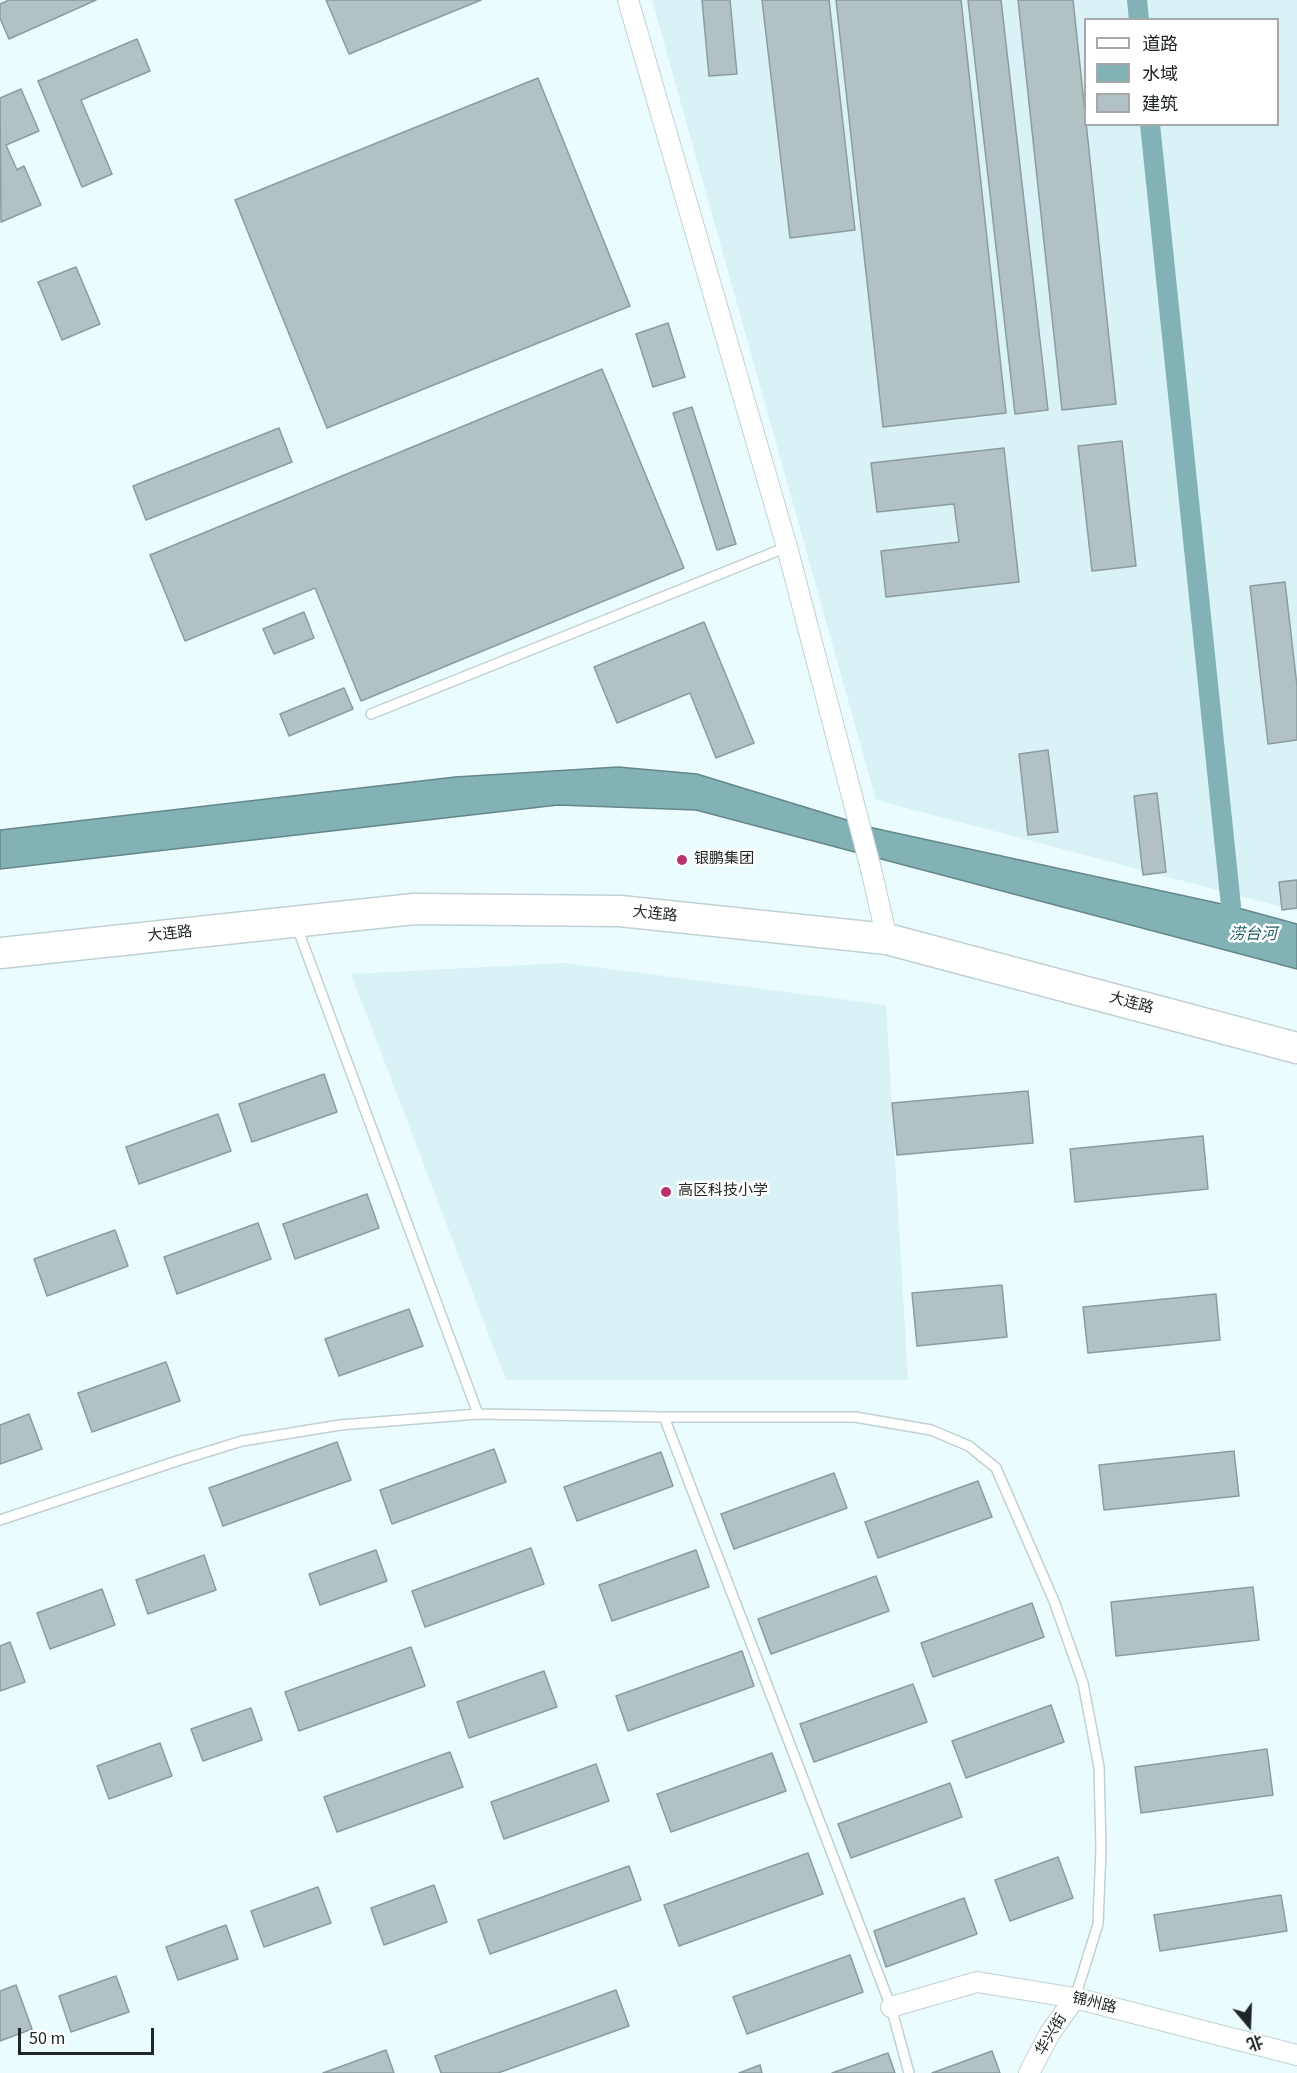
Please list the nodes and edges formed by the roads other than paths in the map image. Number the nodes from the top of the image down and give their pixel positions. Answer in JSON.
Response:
{"nodes":[{"id":1,"x":628,"y":0,"type":"edge"},
{"id":2,"x":787,"y":547,"type":"junction"},
{"id":3,"x":371,"y":714,"type":"dead end"},
{"id":4,"x":296,"y":922,"type":"junction"},
{"id":5,"x":887,"y":939,"type":"junction"},
{"id":6,"x":0,"y":953,"type":"edge"},
{"id":7,"x":1297,"y":1048,"type":"edge"},
{"id":8,"x":478,"y":1414,"type":"junction"},
{"id":9,"x":664,"y":1417,"type":"junction"},
{"id":10,"x":0,"y":1520,"type":"edge"},
{"id":11,"x":1075,"y":1998,"type":"junction"},
{"id":12,"x":891,"y":2007,"type":"junction"},
{"id":13,"x":1297,"y":2055,"type":"edge"},
{"id":14,"x":909,"y":2073,"type":"edge"},
{"id":15,"x":1029,"y":2073,"type":"edge"}],
"edges":[{"from":1,"to":2,"type":"street"},
{"from":2,"to":3,"type":"lane"},
{"from":2,"to":5,"type":"street"},
{"from":4,"to":5,"type":"main road","name":"大连路"},
{"from":4,"to":6,"type":"main road","name":"大连路"},
{"from":4,"to":8,"type":"lane"},
{"from":5,"to":7,"type":"main road","name":"大连路"},
{"from":8,"to":9,"type":"lane"},
{"from":8,"to":10,"type":"lane"},
{"from":9,"to":11,"type":"lane"},
{"from":9,"to":12,"type":"lane"},
{"from":11,"to":12,"type":"street","name":"锦州路"},
{"from":11,"to":13,"type":"street","name":"锦州路"},
{"from":11,"to":15,"type":"street","name":"华兴街"},
{"from":12,"to":14,"type":"lane"}]}
